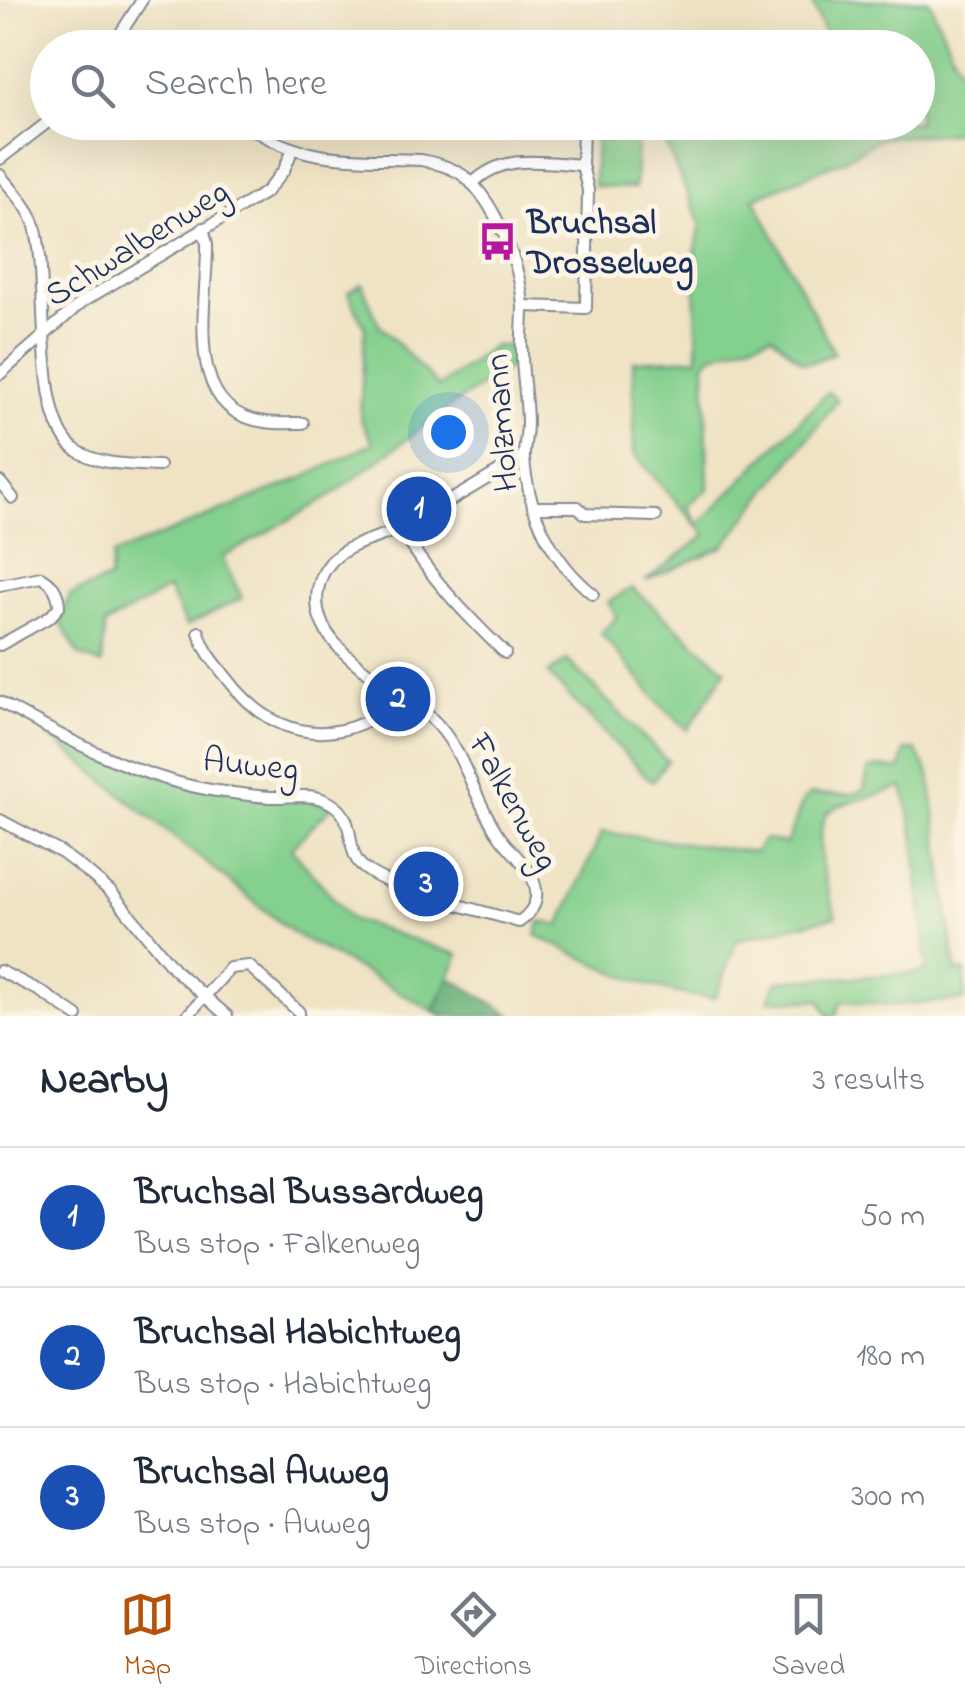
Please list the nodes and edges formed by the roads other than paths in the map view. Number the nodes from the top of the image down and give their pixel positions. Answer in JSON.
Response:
{"nodes":[{"id":1,"x":142,"y":0,"type":"edge"},
{"id":2,"x":123,"y":30,"type":"edge"},
{"id":3,"x":30,"y":136,"type":"edge"},
{"id":4,"x":267,"y":140,"type":"edge"},
{"id":5,"x":583,"y":140,"type":"edge"},
{"id":6,"x":292,"y":151,"type":"junction"},
{"id":7,"x":0,"y":159,"type":"edge"},
{"id":8,"x":582,"y":165,"type":"junction"},
{"id":9,"x":0,"y":175,"type":"edge"},
{"id":10,"x":472,"y":184,"type":"junction"},
{"id":11,"x":203,"y":228,"type":"junction"},
{"id":12,"x":523,"y":306,"type":"junction"},
{"id":13,"x":45,"y":331,"type":"junction"},
{"id":14,"x":0,"y":374,"type":"edge"},
{"id":15,"x":304,"y":423,"type":"dead end"},
{"id":16,"x":523,"y":456,"type":"junction"},
{"id":17,"x":159,"y":466,"type":"dead end"},
{"id":18,"x":0,"y":482,"type":"edge"},
{"id":19,"x":14,"y":498,"type":"dead end"},
{"id":20,"x":533,"y":506,"type":"junction"},
{"id":21,"x":656,"y":516,"type":"dead end"},
{"id":22,"x":401,"y":528,"type":"junction"},
{"id":23,"x":0,"y":585,"type":"edge"},
{"id":24,"x":593,"y":594,"type":"dead end"},
{"id":25,"x":199,"y":632,"type":"dead end"},
{"id":26,"x":0,"y":644,"type":"edge"},
{"id":27,"x":505,"y":653,"type":"dead end"},
{"id":28,"x":402,"y":698,"type":"junction"},
{"id":29,"x":0,"y":702,"type":"edge"},
{"id":30,"x":0,"y":820,"type":"edge"},
{"id":31,"x":519,"y":922,"type":"joint"},
{"id":32,"x":0,"y":971,"type":"edge"},
{"id":33,"x":204,"y":997,"type":"junction"},
{"id":34,"x":300,"y":1012,"type":"dead end"},
{"id":35,"x":77,"y":1016,"type":"edge"},
{"id":36,"x":187,"y":1016,"type":"edge"},
{"id":37,"x":227,"y":1016,"type":"edge"}],
"edges":[{"from":1,"to":2,"type":"street"},
{"from":3,"to":7,"type":"street"},
{"from":4,"to":6,"type":"street"},
{"from":5,"to":8,"type":"street"},
{"from":6,"to":10,"type":"street"},
{"from":6,"to":11,"type":"street","name":"Schwalbenweg"},
{"from":8,"to":10,"type":"street"},
{"from":8,"to":12,"type":"street"},
{"from":9,"to":13,"type":"street"},
{"from":10,"to":12,"type":"street","name":"Holzmann"},
{"from":11,"to":13,"type":"street","name":"Schwalbenweg"},
{"from":11,"to":15,"type":"street"},
{"from":12,"to":16,"type":"street","name":"Holzmann"},
{"from":13,"to":14,"type":"street","name":"Schwalbenweg"},
{"from":13,"to":17,"type":"street"},
{"from":16,"to":20,"type":"street","name":"Holzmann"},
{"from":16,"to":22,"type":"street","name":"Falkenweg"},
{"from":18,"to":19,"type":"street"},
{"from":20,"to":21,"type":"street"},
{"from":20,"to":24,"type":"street","name":"Holzmann"},
{"from":22,"to":27,"type":"street"},
{"from":22,"to":28,"type":"street","name":"Falkenweg"},
{"from":23,"to":26,"type":"street"},
{"from":25,"to":28,"type":"street"},
{"from":28,"to":31,"type":"street","name":"Falkenweg"},
{"from":29,"to":31,"type":"street","name":"Auweg"},
{"from":30,"to":33,"type":"street"},
{"from":32,"to":35,"type":"street"},
{"from":33,"to":34,"type":"street"},
{"from":33,"to":36,"type":"street"},
{"from":33,"to":37,"type":"street"}]}
